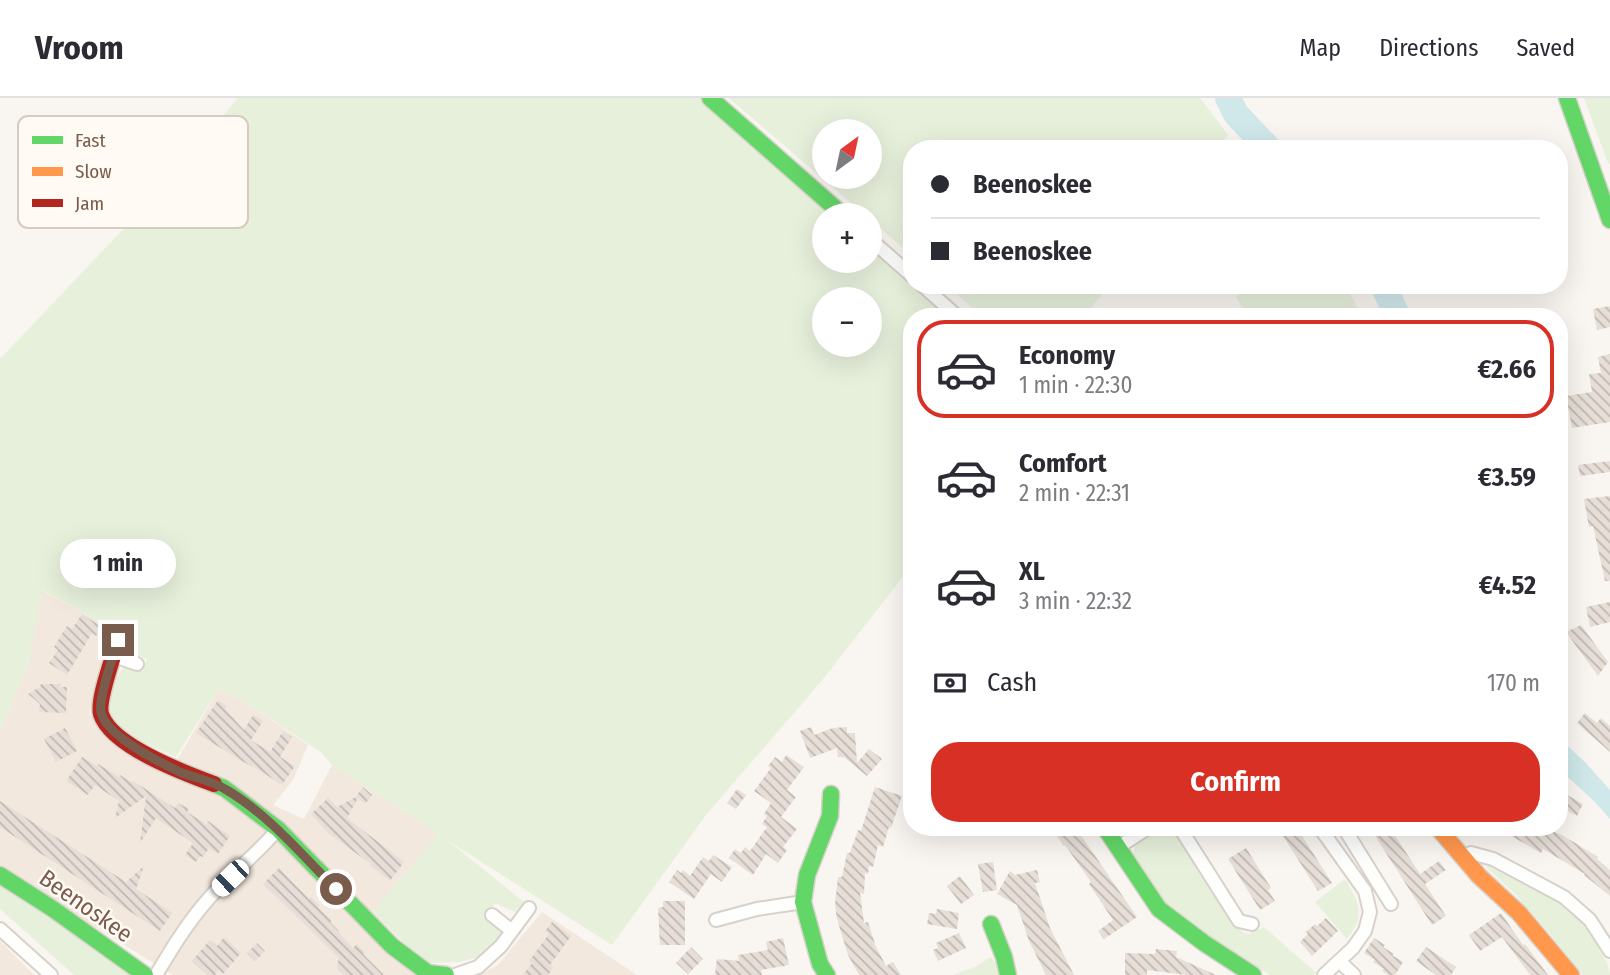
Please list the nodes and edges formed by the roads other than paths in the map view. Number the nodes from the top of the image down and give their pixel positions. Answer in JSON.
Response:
{"nodes":[{"id":1,"x":710,"y":98,"type":"edge"},
{"id":2,"x":1567,"y":98,"type":"edge"},
{"id":3,"x":1605,"y":190,"type":"edge"},
{"id":4,"x":829,"y":203,"type":"edge"},
{"id":5,"x":1610,"y":220,"type":"edge"},
{"id":6,"x":882,"y":250,"type":"edge"},
{"id":7,"x":903,"y":268,"type":"edge"},
{"id":8,"x":932,"y":294,"type":"edge"},
{"id":9,"x":948,"y":308,"type":"edge"},
{"id":10,"x":116,"y":648,"type":"joint"},
{"id":11,"x":137,"y":664,"type":"dead end"},
{"id":12,"x":831,"y":794,"type":"dead end"},
{"id":13,"x":278,"y":829,"type":"junction"},
{"id":14,"x":1110,"y":836,"type":"edge"},
{"id":15,"x":1136,"y":836,"type":"edge"},
{"id":16,"x":1185,"y":836,"type":"edge"},
{"id":17,"x":1326,"y":836,"type":"edge"},
{"id":18,"x":1348,"y":836,"type":"edge"},
{"id":19,"x":1444,"y":836,"type":"edge"},
{"id":20,"x":1117,"y":848,"type":"junction"},
{"id":21,"x":1461,"y":857,"type":"junction"},
{"id":22,"x":0,"y":875,"type":"edge"},
{"id":23,"x":803,"y":902,"type":"junction"},
{"id":24,"x":1391,"y":904,"type":"dead end"},
{"id":25,"x":529,"y":908,"type":"dead end"},
{"id":26,"x":492,"y":915,"type":"dead end"},
{"id":27,"x":716,"y":920,"type":"dead end"},
{"id":28,"x":991,"y":924,"type":"dead end"},
{"id":29,"x":1252,"y":924,"type":"dead end"},
{"id":30,"x":0,"y":929,"type":"edge"},
{"id":31,"x":512,"y":931,"type":"junction"},
{"id":32,"x":1610,"y":951,"type":"edge"},
{"id":33,"x":1339,"y":961,"type":"junction"},
{"id":34,"x":51,"y":975,"type":"edge"},
{"id":35,"x":145,"y":975,"type":"edge"},
{"id":36,"x":156,"y":975,"type":"edge"},
{"id":37,"x":446,"y":975,"type":"edge"},
{"id":38,"x":455,"y":975,"type":"edge"},
{"id":39,"x":827,"y":975,"type":"edge"},
{"id":40,"x":1008,"y":975,"type":"edge"},
{"id":41,"x":1253,"y":975,"type":"edge"},
{"id":42,"x":1324,"y":975,"type":"edge"},
{"id":43,"x":1354,"y":975,"type":"edge"},
{"id":44,"x":1571,"y":975,"type":"edge"}],
"edges":[{"from":1,"to":4,"type":"street"},
{"from":2,"to":3,"type":"street"},
{"from":3,"to":5,"type":"street"},
{"from":6,"to":7,"type":"street"},
{"from":8,"to":9,"type":"street"},
{"from":10,"to":11,"type":"street"},
{"from":10,"to":13,"type":"street"},
{"from":12,"to":23,"type":"street"},
{"from":13,"to":36,"type":"street"},
{"from":13,"to":37,"type":"street"},
{"from":14,"to":20,"type":"street"},
{"from":15,"to":20,"type":"street"},
{"from":16,"to":29,"type":"street"},
{"from":17,"to":33,"type":"street"},
{"from":18,"to":24,"type":"street"},
{"from":19,"to":21,"type":"street"},
{"from":20,"to":41,"type":"street"},
{"from":21,"to":32,"type":"street"},
{"from":21,"to":44,"type":"street"},
{"from":22,"to":35,"type":"street","name":"Beenoskee"},
{"from":23,"to":27,"type":"street"},
{"from":23,"to":39,"type":"street"},
{"from":25,"to":31,"type":"street"},
{"from":26,"to":31,"type":"street"},
{"from":28,"to":40,"type":"street"},
{"from":30,"to":34,"type":"street"},
{"from":31,"to":38,"type":"street"},
{"from":33,"to":42,"type":"street"},
{"from":33,"to":43,"type":"street"}]}
